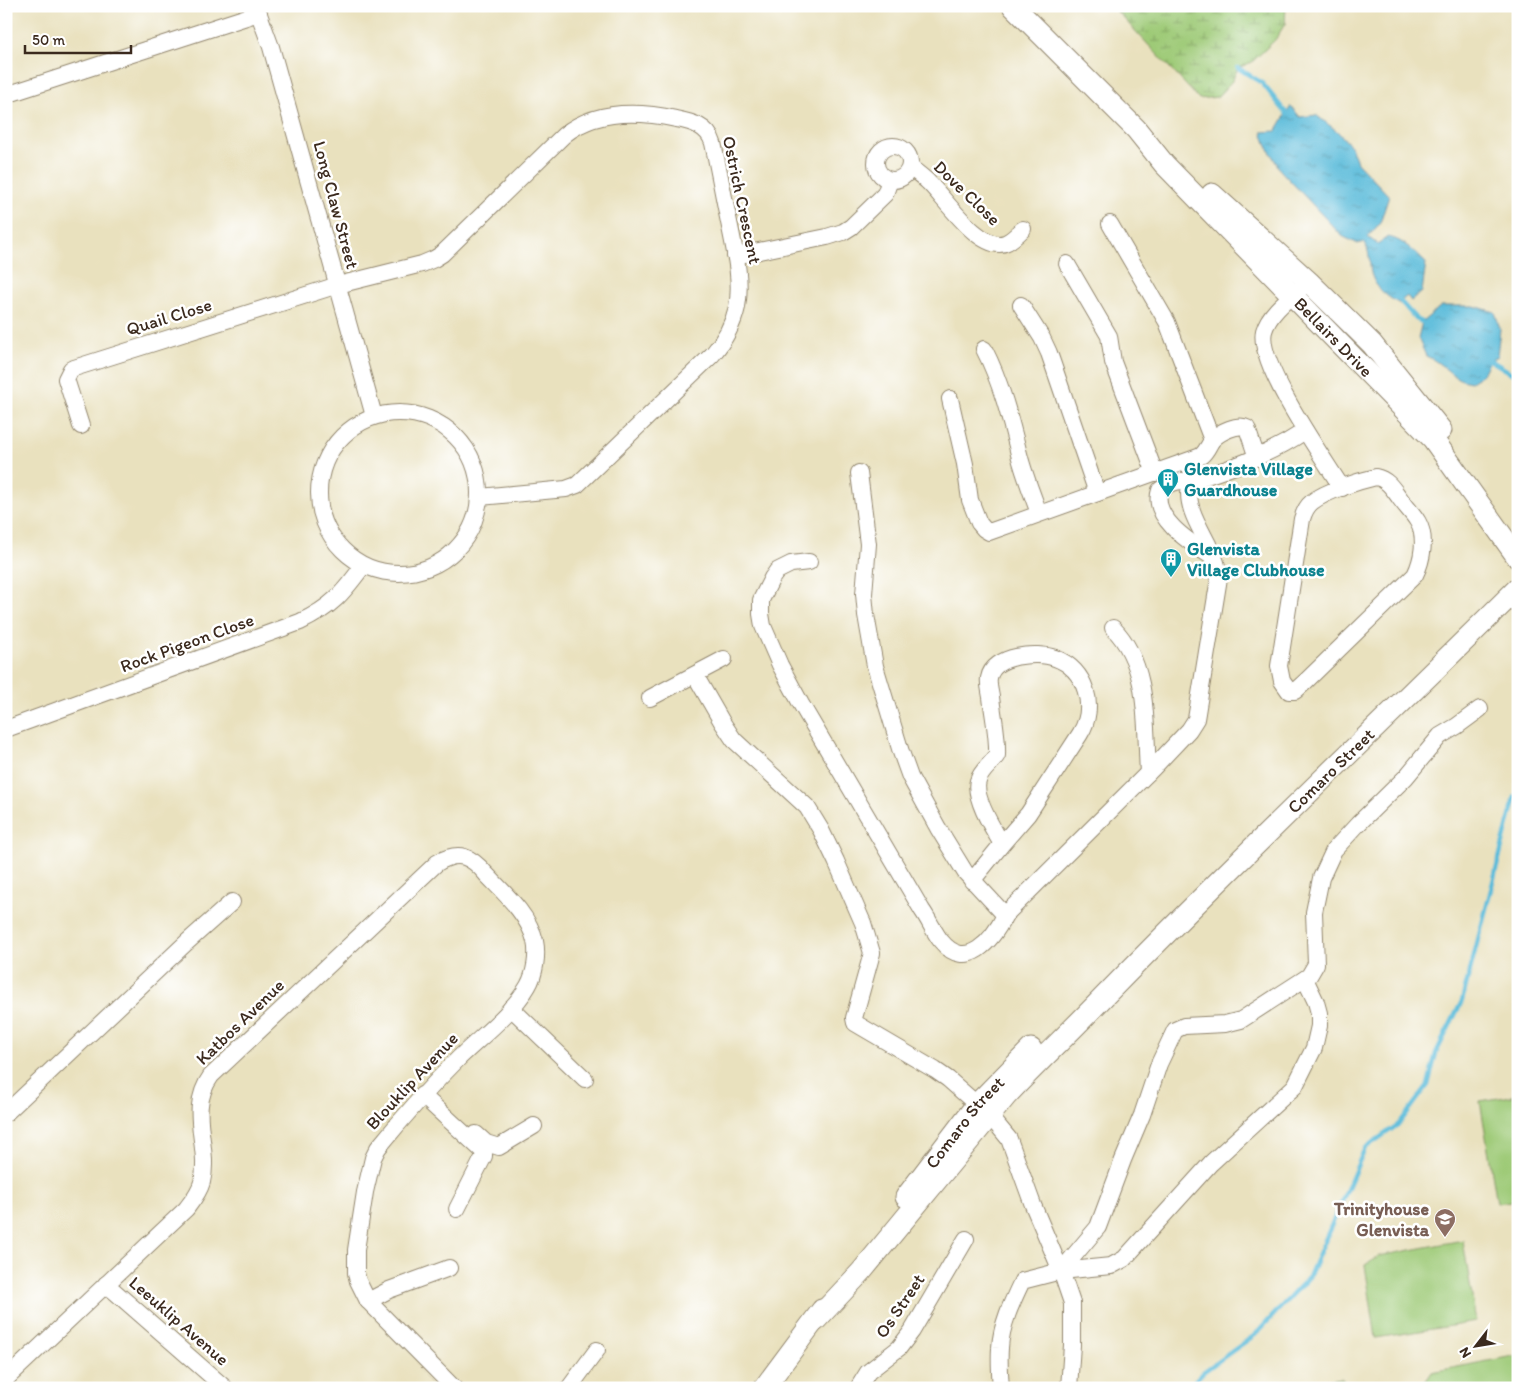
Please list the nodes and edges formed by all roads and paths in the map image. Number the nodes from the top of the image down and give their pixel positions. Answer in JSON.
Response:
{"nodes":[{"id":1,"x":1013,"y":6,"type":"edge"},
{"id":2,"x":258,"y":10,"type":"edge"},
{"id":3,"x":6,"y":95,"type":"edge"},
{"id":4,"x":1136,"y":129,"type":"junction"},
{"id":5,"x":910,"y":167,"type":"junction"},
{"id":6,"x":890,"y":180,"type":"junction"},
{"id":7,"x":1110,"y":224,"type":"dead end"},
{"id":8,"x":1023,"y":229,"type":"dead end"},
{"id":9,"x":736,"y":256,"type":"junction"},
{"id":10,"x":1067,"y":264,"type":"dead end"},
{"id":11,"x":1309,"y":282,"type":"junction"},
{"id":12,"x":338,"y":285,"type":"junction"},
{"id":13,"x":1292,"y":296,"type":"junction"},
{"id":14,"x":1021,"y":305,"type":"dead end"},
{"id":15,"x":984,"y":349,"type":"dead end"},
{"id":16,"x":950,"y":399,"type":"dead end"},
{"id":17,"x":374,"y":416,"type":"junction"},
{"id":18,"x":81,"y":426,"type":"dead end"},
{"id":19,"x":1305,"y":430,"type":"junction"},
{"id":20,"x":1212,"y":440,"type":"junction"},
{"id":21,"x":1257,"y":458,"type":"junction"},
{"id":22,"x":1155,"y":472,"type":"junction"},
{"id":23,"x":859,"y":473,"type":"dead end"},
{"id":24,"x":1198,"y":479,"type":"junction"},
{"id":25,"x":1342,"y":488,"type":"junction"},
{"id":26,"x":1097,"y":493,"type":"junction"},
{"id":27,"x":480,"y":498,"type":"junction"},
{"id":28,"x":1039,"y":513,"type":"junction"},
{"id":29,"x":1518,"y":538,"type":"edge"},
{"id":30,"x":1214,"y":558,"type":"junction"},
{"id":31,"x":1518,"y":558,"type":"edge"},
{"id":32,"x":810,"y":562,"type":"dead end"},
{"id":33,"x":363,"y":566,"type":"junction"},
{"id":34,"x":1518,"y":588,"type":"edge"},
{"id":35,"x":1113,"y":628,"type":"dead end"},
{"id":36,"x":724,"y":659,"type":"dead end"},
{"id":37,"x":695,"y":675,"type":"junction"},
{"id":38,"x":650,"y":698,"type":"dead end"},
{"id":39,"x":1480,"y":709,"type":"dead end"},
{"id":40,"x":6,"y":729,"type":"edge"},
{"id":41,"x":1148,"y":773,"type":"junction"},
{"id":42,"x":1002,"y":844,"type":"junction"},
{"id":43,"x":477,"y":863,"type":"joint"},
{"id":44,"x":972,"y":881,"type":"junction"},
{"id":45,"x":232,"y":902,"type":"dead end"},
{"id":46,"x":1005,"y":915,"type":"junction"},
{"id":47,"x":1305,"y":979,"type":"junction"},
{"id":48,"x":511,"y":1008,"type":"junction"},
{"id":49,"x":585,"y":1079,"type":"dead end"},
{"id":50,"x":425,"y":1092,"type":"junction"},
{"id":51,"x":984,"y":1110,"type":"junction"},
{"id":52,"x":6,"y":1113,"type":"edge"},
{"id":53,"x":534,"y":1126,"type":"dead end"},
{"id":54,"x":457,"y":1209,"type":"dead end"},
{"id":55,"x":966,"y":1239,"type":"dead end"},
{"id":56,"x":449,"y":1268,"type":"dead end"},
{"id":57,"x":1061,"y":1271,"type":"junction"},
{"id":58,"x":106,"y":1284,"type":"junction"},
{"id":59,"x":368,"y":1301,"type":"junction"},
{"id":60,"x":597,"y":1350,"type":"dead end"},
{"id":61,"x":6,"y":1379,"type":"edge"},
{"id":62,"x":225,"y":1388,"type":"edge"},
{"id":63,"x":454,"y":1388,"type":"edge"},
{"id":64,"x":570,"y":1388,"type":"edge"},
{"id":65,"x":764,"y":1388,"type":"edge"},
{"id":66,"x":858,"y":1388,"type":"edge"},
{"id":67,"x":1001,"y":1388,"type":"edge"},
{"id":68,"x":1069,"y":1388,"type":"edge"}],
"edges":[{"from":1,"to":4,"type":"street","name":"Bellairs Drive"},
{"from":2,"to":3,"type":"street"},
{"from":2,"to":12,"type":"street","name":"Long Claw Street"},
{"from":4,"to":11,"type":"street","name":"Bellairs Drive"},
{"from":4,"to":13,"type":"street","name":"Bellairs Drive"},
{"from":5,"to":6,"type":"street","name":"Dove Close"},
{"from":5,"to":6,"type":"street","name":"Dove Close"},
{"from":5,"to":8,"type":"street","name":"Dove Close"},
{"from":6,"to":9,"type":"street","name":"Dove Close"},
{"from":7,"to":20,"type":"street"},
{"from":9,"to":12,"type":"street","name":"Ostrich Crescent"},
{"from":9,"to":27,"type":"street","name":"Ostrich Crescent"},
{"from":10,"to":22,"type":"street"},
{"from":11,"to":13,"type":"street"},
{"from":11,"to":29,"type":"street","name":"Bellairs Drive"},
{"from":12,"to":17,"type":"street","name":"Long Claw Street"},
{"from":12,"to":18,"type":"street","name":"Quail Close"},
{"from":13,"to":19,"type":"street"},
{"from":13,"to":31,"type":"street","name":"Bellairs Drive"},
{"from":14,"to":26,"type":"street"},
{"from":15,"to":28,"type":"street"},
{"from":16,"to":28,"type":"street"},
{"from":17,"to":27,"type":"street"},
{"from":17,"to":33,"type":"street"},
{"from":19,"to":21,"type":"street"},
{"from":19,"to":25,"type":"street"},
{"from":20,"to":21,"type":"street"},
{"from":20,"to":22,"type":"street"},
{"from":21,"to":24,"type":"street"},
{"from":22,"to":26,"type":"street"},
{"from":23,"to":44,"type":"street"},
{"from":24,"to":30,"type":"street"},
{"from":24,"to":30,"type":"street"},
{"from":25,"to":25,"type":"street"},
{"from":26,"to":28,"type":"street"},
{"from":27,"to":33,"type":"street"},
{"from":30,"to":41,"type":"street"},
{"from":32,"to":46,"type":"street"},
{"from":33,"to":40,"type":"street","name":"Rock Pigeon Close"},
{"from":34,"to":51,"type":"street","name":"Comaro Street"},
{"from":35,"to":41,"type":"street"},
{"from":36,"to":37,"type":"street"},
{"from":37,"to":38,"type":"street"},
{"from":37,"to":51,"type":"street"},
{"from":39,"to":47,"type":"street"},
{"from":41,"to":46,"type":"street"},
{"from":42,"to":42,"type":"street"},
{"from":42,"to":44,"type":"street"},
{"from":43,"to":48,"type":"street","name":"Blouklip Avenue"},
{"from":43,"to":58,"type":"street","name":"Katbos Avenue"},
{"from":44,"to":46,"type":"street"},
{"from":45,"to":52,"type":"street"},
{"from":47,"to":57,"type":"street"},
{"from":47,"to":57,"type":"street"},
{"from":48,"to":49,"type":"street"},
{"from":48,"to":50,"type":"street","name":"Blouklip Avenue"},
{"from":50,"to":53,"type":"street"},
{"from":50,"to":54,"type":"street"},
{"from":50,"to":59,"type":"street","name":"Blouklip Avenue"},
{"from":51,"to":57,"type":"street"},
{"from":51,"to":65,"type":"street","name":"Comaro Street"},
{"from":55,"to":66,"type":"street","name":"Os Street"},
{"from":56,"to":59,"type":"street"},
{"from":57,"to":67,"type":"street"},
{"from":57,"to":68,"type":"street"},
{"from":58,"to":61,"type":"street","name":"Katbos Avenue"},
{"from":58,"to":62,"type":"street","name":"Leeuklip Avenue"},
{"from":59,"to":63,"type":"street","name":"Blouklip Avenue"},
{"from":60,"to":64,"type":"street"}]}
